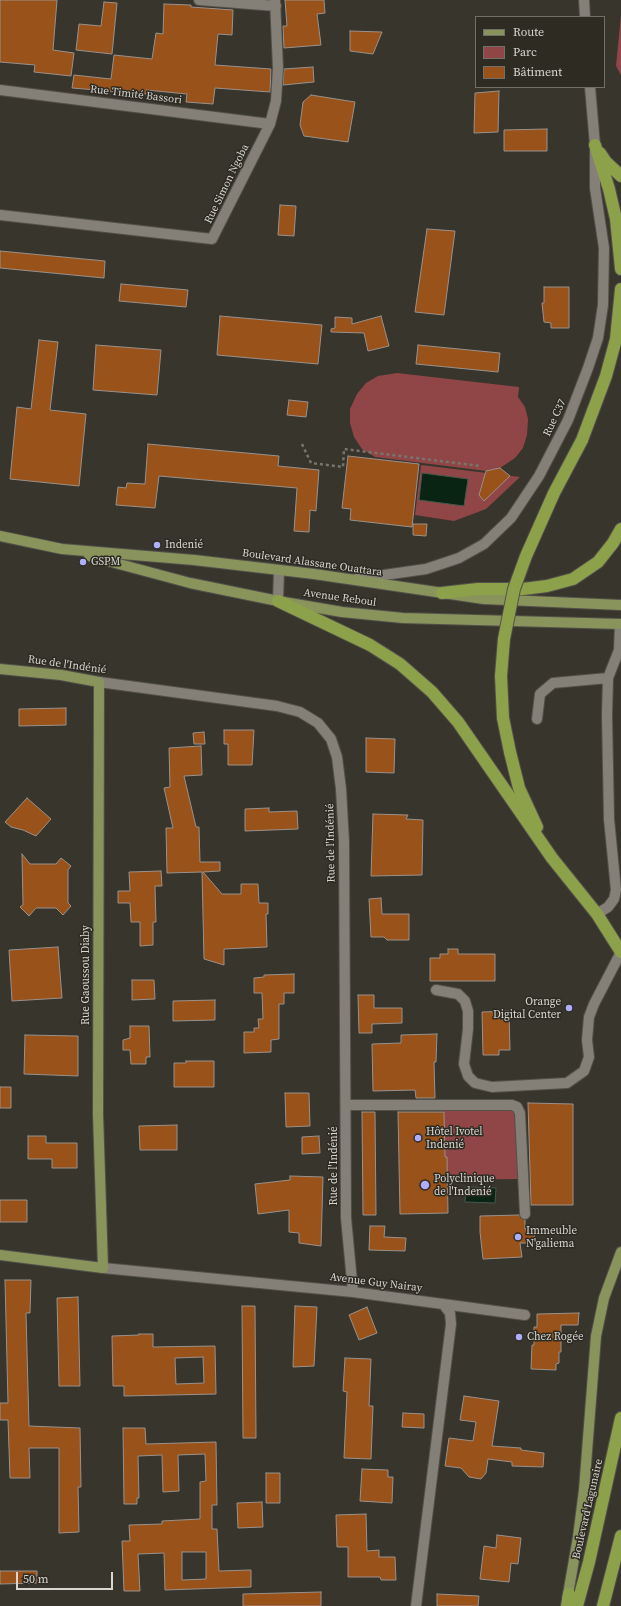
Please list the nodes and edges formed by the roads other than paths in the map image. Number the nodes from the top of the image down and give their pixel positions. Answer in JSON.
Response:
{"nodes":[{"id":1,"x":199,"y":0,"type":"edge"},
{"id":2,"x":584,"y":0,"type":"edge"},
{"id":3,"x":276,"y":3,"type":"edge"},
{"id":4,"x":585,"y":16,"type":"edge"},
{"id":5,"x":590,"y":88,"type":"edge"},
{"id":6,"x":0,"y":90,"type":"edge"},
{"id":7,"x":270,"y":124,"type":"junction"},
{"id":8,"x":595,"y":145,"type":"junction"},
{"id":9,"x":621,"y":176,"type":"edge"},
{"id":10,"x":0,"y":215,"type":"edge"},
{"id":11,"x":621,"y":269,"type":"edge"},
{"id":12,"x":621,"y":289,"type":"edge"},
{"id":13,"x":621,"y":529,"type":"edge"},
{"id":14,"x":0,"y":536,"type":"edge"},
{"id":15,"x":62,"y":549,"type":"junction"},
{"id":16,"x":279,"y":570,"type":"junction"},
{"id":17,"x":352,"y":579,"type":"junction"},
{"id":18,"x":442,"y":593,"type":"junction"},
{"id":19,"x":278,"y":601,"type":"junction"},
{"id":20,"x":621,"y":605,"type":"edge"},
{"id":21,"x":621,"y":624,"type":"edge"},
{"id":22,"x":0,"y":669,"type":"edge"},
{"id":23,"x":608,"y":678,"type":"junction"},
{"id":24,"x":99,"y":682,"type":"junction"},
{"id":25,"x":537,"y":718,"type":"dead end"},
{"id":26,"x":552,"y":858,"type":"junction"},
{"id":27,"x":597,"y":914,"type":"junction"},
{"id":28,"x":621,"y":952,"type":"edge"},
{"id":29,"x":436,"y":990,"type":"dead end"},
{"id":30,"x":346,"y":1105,"type":"junction"},
{"id":31,"x":525,"y":1214,"type":"dead end"},
{"id":32,"x":621,"y":1252,"type":"edge"},
{"id":33,"x":0,"y":1255,"type":"edge"},
{"id":34,"x":103,"y":1268,"type":"junction"},
{"id":35,"x":353,"y":1292,"type":"junction"},
{"id":36,"x":444,"y":1304,"type":"junction"},
{"id":37,"x":525,"y":1315,"type":"dead end"},
{"id":38,"x":621,"y":1418,"type":"edge"},
{"id":39,"x":621,"y":1536,"type":"edge"},
{"id":40,"x":567,"y":1602,"type":"edge"},
{"id":41,"x":416,"y":1606,"type":"edge"},
{"id":42,"x":577,"y":1606,"type":"edge"},
{"id":43,"x":603,"y":1606,"type":"edge"}],
"edges":[{"from":1,"to":3,"type":"street"},
{"from":2,"to":4,"type":"street"},
{"from":3,"to":7,"type":"street","name":"Rue Simon Ngoba"},
{"from":5,"to":8,"type":"street","name":"Rue C37"},
{"from":6,"to":7,"type":"street","name":"Rue Timité Bassori"},
{"from":7,"to":10,"type":"street","name":"Rue Simon Ngoba"},
{"from":8,"to":9,"type":"highway"},
{"from":8,"to":11,"type":"highway"},
{"from":8,"to":17,"type":"street","name":"Rue C37"},
{"from":12,"to":26,"type":"highway","bridge":true},
{"from":13,"to":18,"type":"highway"},
{"from":14,"to":15,"type":"main road","name":"Boulevard Alassane Ouattara"},
{"from":15,"to":16,"type":"main road","name":"Boulevard Alassane Ouattara"},
{"from":15,"to":19,"type":"main road","name":"Avenue Reboul"},
{"from":16,"to":17,"type":"main road","name":"Boulevard Alassane Ouattara"},
{"from":16,"to":19,"type":"street"},
{"from":17,"to":18,"type":"main road","name":"Boulevard Alassane Ouattara"},
{"from":18,"to":20,"type":"main road","name":"Boulevard Alassane Ouattara"},
{"from":19,"to":21,"type":"main road","name":"Avenue Reboul"},
{"from":19,"to":26,"type":"highway"},
{"from":21,"to":23,"type":"street"},
{"from":22,"to":24,"type":"main road","name":"Rue de l'Indénié"},
{"from":23,"to":25,"type":"street"},
{"from":23,"to":27,"type":"street"},
{"from":24,"to":30,"type":"street","name":"Rue de l'Indénié"},
{"from":24,"to":34,"type":"main road","name":"Rue Gaoussou Diaby"},
{"from":26,"to":27,"type":"highway"},
{"from":27,"to":28,"type":"highway"},
{"from":28,"to":29,"type":"street"},
{"from":30,"to":31,"type":"street"},
{"from":30,"to":35,"type":"street","name":"Rue de l'Indénié"},
{"from":32,"to":40,"type":"main road"},
{"from":33,"to":34,"type":"main road","name":"Avenue Guy Nairay"},
{"from":34,"to":35,"type":"street","name":"Avenue Guy Nairay"},
{"from":35,"to":36,"type":"street","name":"Avenue Guy Nairay"},
{"from":36,"to":37,"type":"street","name":"Avenue Guy Nairay"},
{"from":36,"to":41,"type":"street"},
{"from":38,"to":42,"type":"highway","name":"Boulevard Lagunaire"},
{"from":39,"to":43,"type":"highway"}]}
